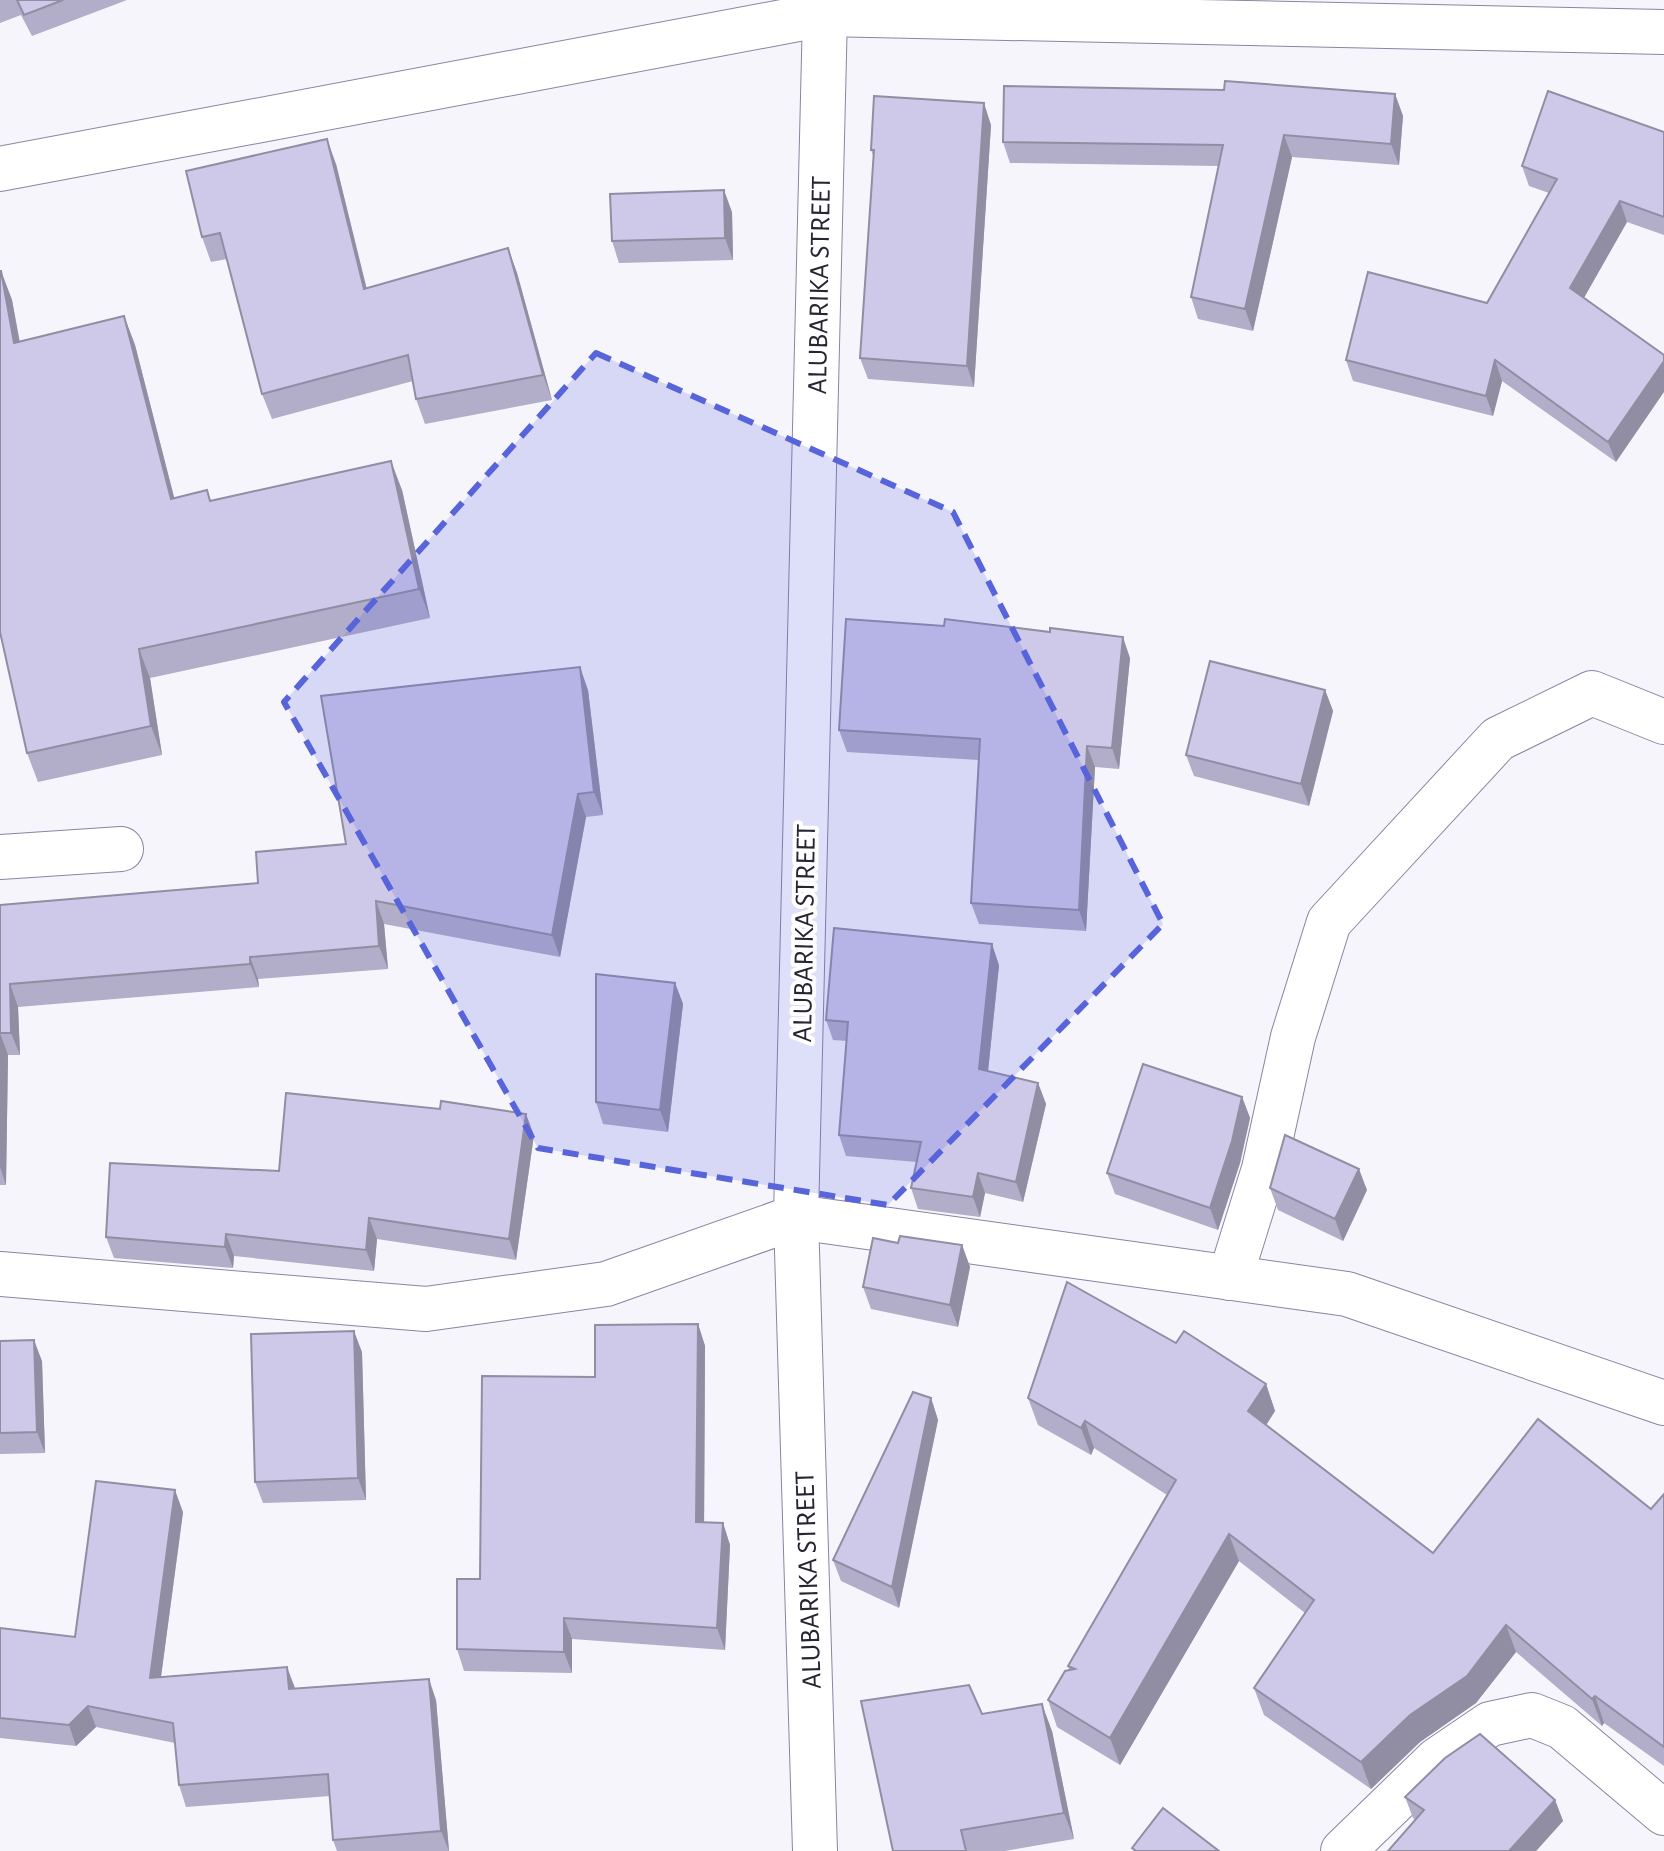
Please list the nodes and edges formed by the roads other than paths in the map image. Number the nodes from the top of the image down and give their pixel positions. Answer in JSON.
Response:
{"nodes":[{"id":1,"x":821,"y":7,"type":"edge"},
{"id":2,"x":1310,"y":12,"type":"edge"},
{"id":3,"x":1664,"y":32,"type":"edge"},
{"id":4,"x":0,"y":169,"type":"edge"},
{"id":5,"x":1664,"y":722,"type":"edge"},
{"id":6,"x":121,"y":849,"type":"dead end"},
{"id":7,"x":0,"y":857,"type":"edge"},
{"id":8,"x":796,"y":1217,"type":"junction"},
{"id":9,"x":0,"y":1274,"type":"edge"},
{"id":10,"x":1230,"y":1278,"type":"junction"},
{"id":11,"x":1664,"y":1403,"type":"edge"},
{"id":12,"x":1664,"y":1813,"type":"edge"},
{"id":13,"x":815,"y":1851,"type":"edge"},
{"id":14,"x":1343,"y":1851,"type":"edge"}],
"edges":[{"from":1,"to":2,"type":"street"},
{"from":1,"to":4,"type":"street"},
{"from":1,"to":8,"type":"street","name":"ALUBARIKA STREET"},
{"from":2,"to":3,"type":"street"},
{"from":5,"to":10,"type":"street"},
{"from":6,"to":7,"type":"street"},
{"from":8,"to":9,"type":"street"},
{"from":8,"to":10,"type":"street"},
{"from":8,"to":13,"type":"street","name":"ALUBARIKA STREET"},
{"from":10,"to":11,"type":"street"},
{"from":12,"to":14,"type":"street"}]}
